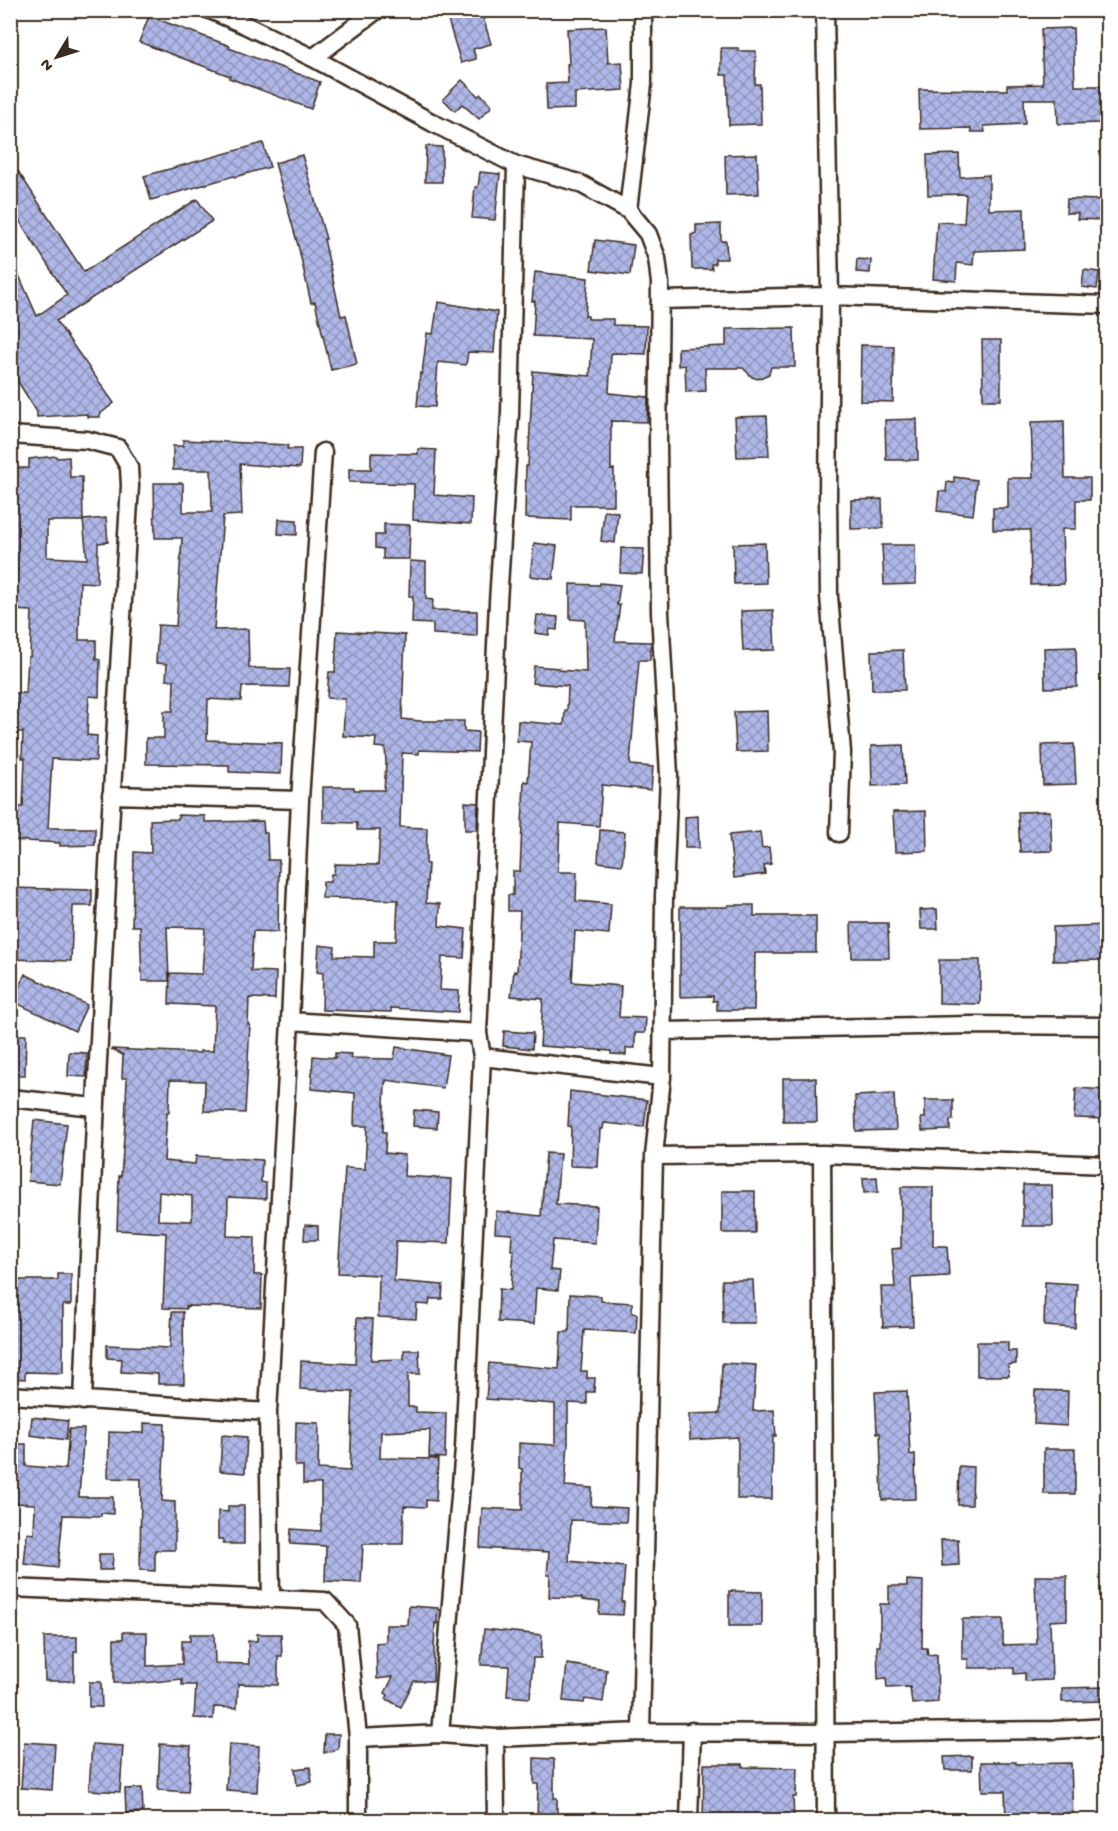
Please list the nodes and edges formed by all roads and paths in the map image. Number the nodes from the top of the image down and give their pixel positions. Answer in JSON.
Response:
{"nodes":[{"id":1,"x":210,"y":10,"type":"edge"},
{"id":2,"x":377,"y":10,"type":"edge"},
{"id":3,"x":643,"y":10,"type":"edge"},
{"id":4,"x":825,"y":10,"type":"edge"},
{"id":5,"x":313,"y":58,"type":"junction"},
{"id":6,"x":516,"y":165,"type":"junction"},
{"id":7,"x":628,"y":210,"type":"junction"},
{"id":8,"x":830,"y":296,"type":"junction"},
{"id":9,"x":660,"y":300,"type":"junction"},
{"id":10,"x":1107,"y":305,"type":"edge"},
{"id":11,"x":10,"y":435,"type":"edge"},
{"id":12,"x":323,"y":452,"type":"dead end"},
{"id":13,"x":111,"y":795,"type":"junction"},
{"id":14,"x":300,"y":800,"type":"junction"},
{"id":15,"x":839,"y":833,"type":"dead end"},
{"id":16,"x":290,"y":1021,"type":"junction"},
{"id":17,"x":1107,"y":1026,"type":"edge"},
{"id":18,"x":663,"y":1031,"type":"junction"},
{"id":19,"x":478,"y":1033,"type":"junction"},
{"id":20,"x":482,"y":1057,"type":"junction"},
{"id":21,"x":662,"y":1077,"type":"junction"},
{"id":22,"x":10,"y":1098,"type":"edge"},
{"id":23,"x":94,"y":1107,"type":"junction"},
{"id":24,"x":822,"y":1154,"type":"junction"},
{"id":25,"x":654,"y":1156,"type":"junction"},
{"id":26,"x":1107,"y":1165,"type":"edge"},
{"id":27,"x":10,"y":1395,"type":"edge"},
{"id":28,"x":83,"y":1401,"type":"junction"},
{"id":29,"x":268,"y":1412,"type":"junction"},
{"id":30,"x":10,"y":1588,"type":"edge"},
{"id":31,"x":271,"y":1598,"type":"junction"},
{"id":32,"x":1107,"y":1727,"type":"edge"},
{"id":33,"x":692,"y":1731,"type":"junction"},
{"id":34,"x":641,"y":1732,"type":"junction"},
{"id":35,"x":827,"y":1733,"type":"junction"},
{"id":36,"x":440,"y":1734,"type":"junction"},
{"id":37,"x":358,"y":1738,"type":"junction"},
{"id":38,"x":495,"y":1738,"type":"junction"},
{"id":39,"x":358,"y":1821,"type":"edge"},
{"id":40,"x":496,"y":1821,"type":"edge"},
{"id":41,"x":689,"y":1821,"type":"edge"},
{"id":42,"x":826,"y":1821,"type":"edge"}],
"edges":[{"from":1,"to":5,"type":"street"},
{"from":2,"to":5,"type":"street"},
{"from":3,"to":7,"type":"street"},
{"from":4,"to":8,"type":"street"},
{"from":5,"to":6,"type":"street"},
{"from":6,"to":7,"type":"street"},
{"from":6,"to":19,"type":"street"},
{"from":7,"to":9,"type":"street"},
{"from":8,"to":9,"type":"street"},
{"from":8,"to":10,"type":"street"},
{"from":8,"to":15,"type":"street"},
{"from":9,"to":18,"type":"street"},
{"from":11,"to":13,"type":"street"},
{"from":12,"to":14,"type":"street"},
{"from":13,"to":14,"type":"street"},
{"from":13,"to":23,"type":"street"},
{"from":14,"to":16,"type":"street"},
{"from":16,"to":19,"type":"street"},
{"from":16,"to":29,"type":"street"},
{"from":17,"to":18,"type":"street"},
{"from":18,"to":21,"type":"street"},
{"from":19,"to":20,"type":"street"},
{"from":20,"to":21,"type":"street"},
{"from":20,"to":36,"type":"street"},
{"from":21,"to":25,"type":"street"},
{"from":22,"to":23,"type":"street"},
{"from":23,"to":28,"type":"street"},
{"from":24,"to":25,"type":"street"},
{"from":24,"to":26,"type":"street"},
{"from":24,"to":35,"type":"street"},
{"from":25,"to":34,"type":"street"},
{"from":27,"to":28,"type":"street"},
{"from":28,"to":29,"type":"street"},
{"from":29,"to":31,"type":"street"},
{"from":30,"to":31,"type":"street"},
{"from":31,"to":37,"type":"street"},
{"from":32,"to":35,"type":"street"},
{"from":33,"to":34,"type":"street"},
{"from":33,"to":35,"type":"street"},
{"from":33,"to":41,"type":"street"},
{"from":34,"to":38,"type":"street"},
{"from":35,"to":42,"type":"street"},
{"from":36,"to":37,"type":"street"},
{"from":36,"to":38,"type":"street"},
{"from":37,"to":39,"type":"street"},
{"from":38,"to":40,"type":"street"}]}
